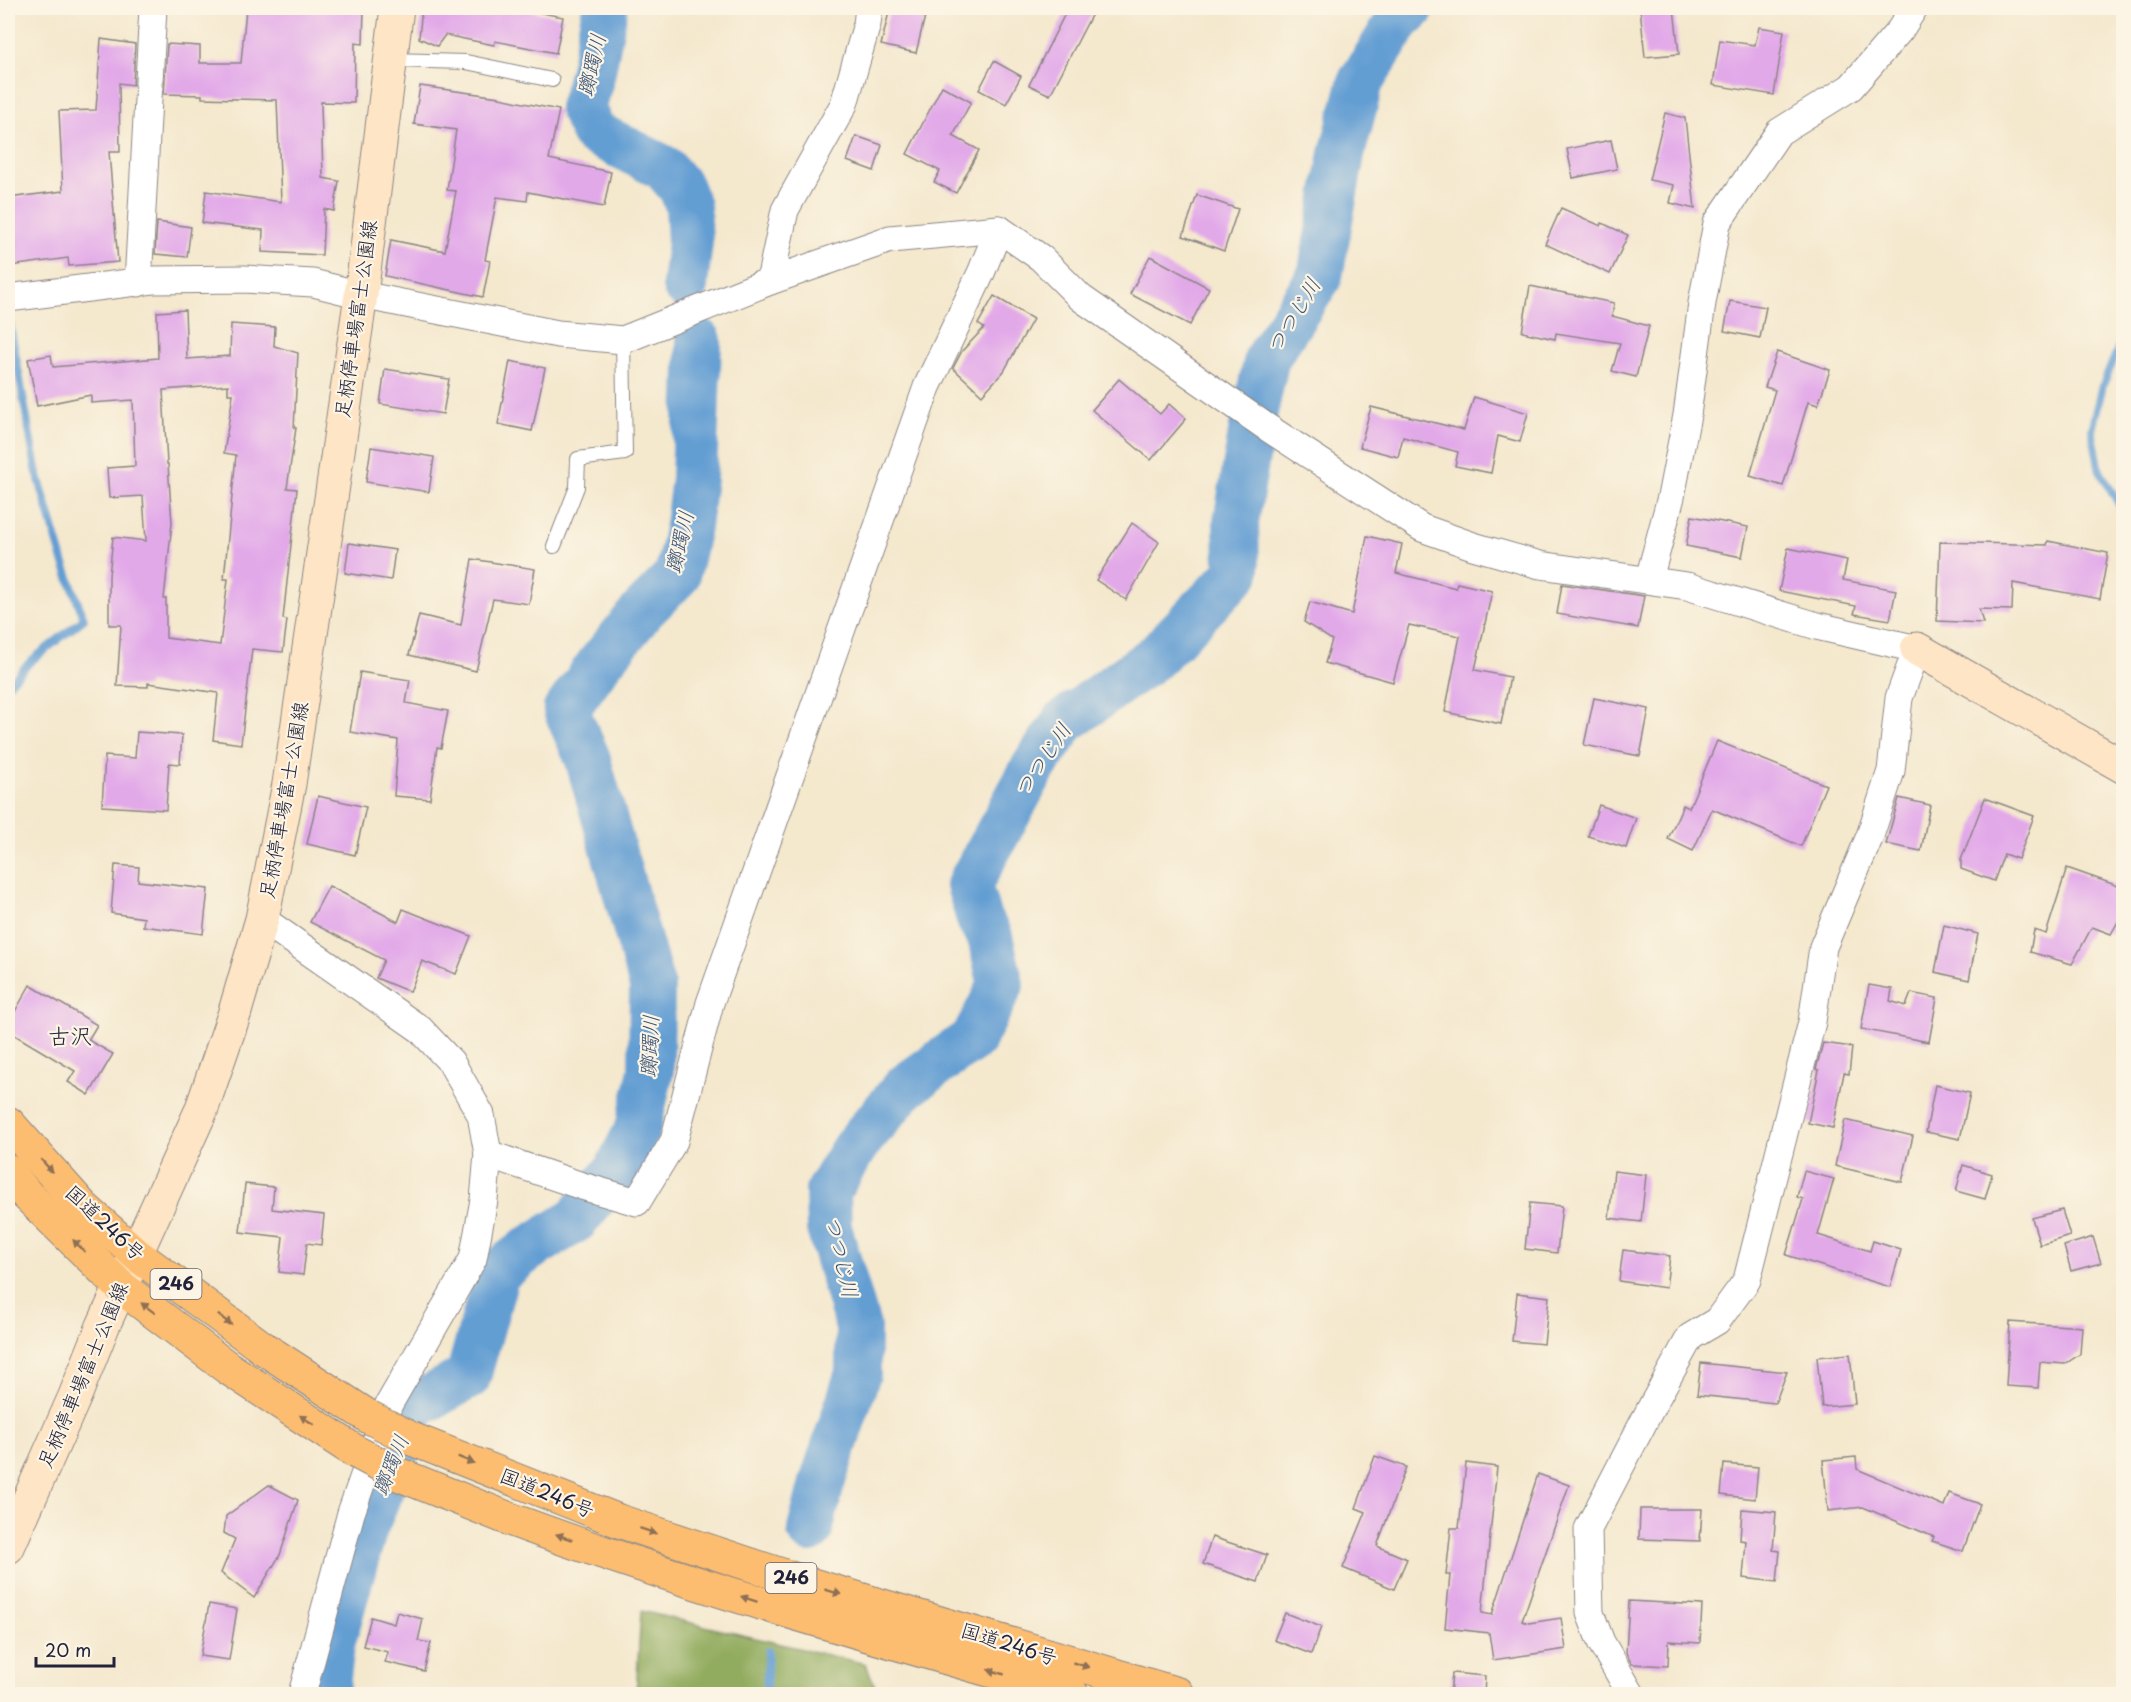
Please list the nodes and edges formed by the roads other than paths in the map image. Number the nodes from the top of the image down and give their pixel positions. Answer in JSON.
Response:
{"nodes":[{"id":1,"x":153,"y":8,"type":"edge"},
{"id":2,"x":397,"y":8,"type":"edge"},
{"id":3,"x":869,"y":8,"type":"edge"},
{"id":4,"x":1914,"y":8,"type":"edge"},
{"id":5,"x":390,"y":60,"type":"junction"},
{"id":6,"x":552,"y":80,"type":"dead end"},
{"id":7,"x":999,"y":229,"type":"junction"},
{"id":8,"x":770,"y":281,"type":"junction"},
{"id":9,"x":138,"y":282,"type":"junction"},
{"id":10,"x":361,"y":296,"type":"junction"},
{"id":11,"x":15,"y":297,"type":"edge"},
{"id":12,"x":635,"y":335,"type":"junction"},
{"id":13,"x":554,"y":546,"type":"dead end"},
{"id":14,"x":1649,"y":579,"type":"junction"},
{"id":15,"x":1917,"y":649,"type":"junction"},
{"id":16,"x":2124,"y":767,"type":"edge"},
{"id":17,"x":262,"y":919,"type":"junction"},
{"id":18,"x":8,"y":1123,"type":"edge"},
{"id":19,"x":488,"y":1154,"type":"junction"},
{"id":20,"x":8,"y":1171,"type":"edge"},
{"id":21,"x":137,"y":1255,"type":"junction"},
{"id":22,"x":121,"y":1287,"type":"junction"},
{"id":23,"x":8,"y":1543,"type":"edge"},
{"id":24,"x":302,"y":1695,"type":"edge"},
{"id":25,"x":1072,"y":1695,"type":"edge"},
{"id":26,"x":1178,"y":1695,"type":"edge"},
{"id":27,"x":1631,"y":1695,"type":"edge"}],
"edges":[{"from":1,"to":9,"type":"street"},
{"from":2,"to":5,"type":"main road","name":"足柄停車場富士公園線"},
{"from":3,"to":8,"type":"street"},
{"from":4,"to":14,"type":"street"},
{"from":5,"to":6,"type":"lane"},
{"from":5,"to":10,"type":"main road","name":"足柄停車場富士公園線"},
{"from":7,"to":8,"type":"street"},
{"from":7,"to":14,"type":"street"},
{"from":7,"to":19,"type":"street"},
{"from":8,"to":12,"type":"street"},
{"from":9,"to":10,"type":"street"},
{"from":9,"to":11,"type":"street"},
{"from":10,"to":12,"type":"street"},
{"from":10,"to":17,"type":"main road","name":"足柄停車場富士公園線"},
{"from":12,"to":13,"type":"lane"},
{"from":14,"to":15,"type":"street"},
{"from":15,"to":16,"type":"main road"},
{"from":15,"to":27,"type":"street"},
{"from":17,"to":19,"type":"street"},
{"from":17,"to":21,"type":"main road","name":"足柄停車場富士公園線"},
{"from":18,"to":21,"type":"highway","name":"国道246号","number":"246","one_way":true},
{"from":19,"to":24,"type":"street"},
{"from":22,"to":20,"type":"highway","name":"国道246号","number":"246","one_way":true},
{"from":21,"to":22,"type":"main road","name":"足柄停車場富士公園線"},
{"from":21,"to":26,"type":"highway","name":"国道246号","number":"246","one_way":true,"bridge":true},
{"from":22,"to":23,"type":"main road","name":"足柄停車場富士公園線"},
{"from":25,"to":22,"type":"highway","name":"国道246号","number":"246","one_way":true,"bridge":true}]}
